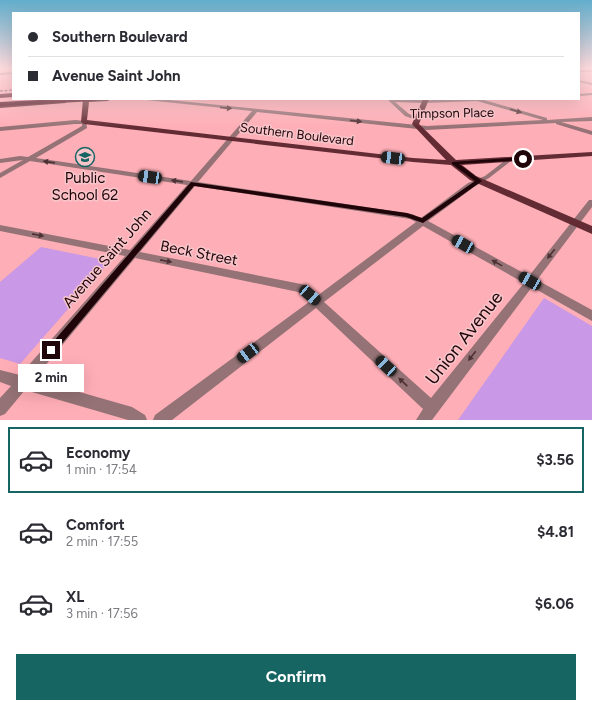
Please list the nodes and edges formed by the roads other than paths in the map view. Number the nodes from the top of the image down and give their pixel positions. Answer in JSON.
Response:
{"nodes":[{"id":1,"x":592,"y":94,"type":"edge"},
{"id":2,"x":580,"y":95,"type":"edge"},
{"id":3,"x":12,"y":97,"type":"edge"},
{"id":4,"x":16,"y":100,"type":"edge"},
{"id":5,"x":86,"y":100,"type":"edge"},
{"id":6,"x":155,"y":100,"type":"edge"},
{"id":7,"x":390,"y":100,"type":"edge"},
{"id":8,"x":425,"y":100,"type":"edge"},
{"id":9,"x":479,"y":100,"type":"edge"},
{"id":10,"x":0,"y":101,"type":"edge"},
{"id":11,"x":255,"y":111,"type":"junction"},
{"id":12,"x":416,"y":118,"type":"junction"},
{"id":13,"x":592,"y":118,"type":"edge"},
{"id":14,"x":551,"y":121,"type":"junction"},
{"id":15,"x":84,"y":122,"type":"junction"},
{"id":16,"x":416,"y":127,"type":"junction"},
{"id":17,"x":0,"y":129,"type":"edge"},
{"id":18,"x":592,"y":133,"type":"edge"},
{"id":19,"x":231,"y":139,"type":"junction"},
{"id":20,"x":592,"y":154,"type":"edge"},
{"id":21,"x":29,"y":159,"type":"junction"},
{"id":22,"x":509,"y":160,"type":"junction"},
{"id":23,"x":0,"y":161,"type":"edge"},
{"id":24,"x":454,"y":163,"type":"junction"},
{"id":25,"x":0,"y":176,"type":"edge"},
{"id":26,"x":479,"y":181,"type":"junction"},
{"id":27,"x":193,"y":184,"type":"junction"},
{"id":28,"x":592,"y":202,"type":"edge"},
{"id":29,"x":423,"y":221,"type":"junction"},
{"id":30,"x":576,"y":223,"type":"junction"},
{"id":31,"x":0,"y":228,"type":"edge"},
{"id":32,"x":592,"y":230,"type":"edge"},
{"id":33,"x":133,"y":254,"type":"junction"},
{"id":34,"x":530,"y":281,"type":"junction"},
{"id":35,"x":317,"y":301,"type":"junction"},
{"id":36,"x":592,"y":316,"type":"edge"},
{"id":37,"x":0,"y":376,"type":"edge"},
{"id":38,"x":23,"y":383,"type":"junction"},
{"id":39,"x":432,"y":408,"type":"junction"},
{"id":40,"x":0,"y":409,"type":"edge"},
{"id":41,"x":140,"y":420,"type":"edge"},
{"id":42,"x":160,"y":420,"type":"edge"},
{"id":43,"x":423,"y":420,"type":"edge"}],
"edges":[{"from":1,"to":2,"type":"street"},
{"from":3,"to":10,"type":"highway"},
{"from":4,"to":10,"type":"main road"},
{"from":5,"to":10,"type":"highway"},
{"from":5,"to":15,"type":"main road"},
{"from":6,"to":11,"type":"street","name":"Timpson Place","one_way":true},
{"from":7,"to":8,"type":"street"},
{"from":7,"to":12,"type":"street"},
{"from":8,"to":9,"type":"street"},
{"from":8,"to":12,"type":"main road"},
{"from":9,"to":14,"type":"street","one_way":true},
{"from":11,"to":16,"type":"street","name":"Timpson Place","one_way":true},
{"from":11,"to":19,"type":"street","name":"Avenue Saint John"},
{"from":12,"to":16,"type":"main road"},
{"from":13,"to":14,"type":"street","name":"Timpson Place"},
{"from":14,"to":16,"type":"street","name":"Timpson Place"},
{"from":14,"to":18,"type":"street"},
{"from":15,"to":17,"type":"street","name":"Southern Boulevard"},
{"from":15,"to":19,"type":"main road","name":"Southern Boulevard"},
{"from":15,"to":21,"type":"street"},
{"from":16,"to":24,"type":"main road"},
{"from":19,"to":24,"type":"main road","name":"Southern Boulevard"},
{"from":19,"to":27,"type":"street","name":"Avenue Saint John"},
{"from":20,"to":22,"type":"main road","name":"Southern Boulevard"},
{"from":21,"to":23,"type":"street"},
{"from":21,"to":25,"type":"street"},
{"from":27,"to":21,"type":"street","one_way":true},
{"from":22,"to":24,"type":"main road","name":"Southern Boulevard"},
{"from":22,"to":26,"type":"street"},
{"from":24,"to":26,"type":"main road"},
{"from":26,"to":29,"type":"street"},
{"from":26,"to":30,"type":"main road"},
{"from":27,"to":29,"type":"street"},
{"from":27,"to":33,"type":"street","name":"Avenue Saint John"},
{"from":28,"to":30,"type":"street","name":"Union Avenue"},
{"from":34,"to":29,"type":"street","one_way":true},
{"from":29,"to":35,"type":"street"},
{"from":30,"to":32,"type":"main road"},
{"from":30,"to":34,"type":"street","name":"Union Avenue","one_way":true},
{"from":31,"to":33,"type":"street","name":"Beck Street","one_way":true},
{"from":33,"to":35,"type":"street","name":"Beck Street","one_way":true},
{"from":33,"to":38,"type":"street","name":"Avenue Saint John"},
{"from":34,"to":36,"type":"street"},
{"from":34,"to":39,"type":"street","name":"Union Avenue","one_way":true},
{"from":39,"to":35,"type":"street","name":"Beck Street","one_way":true},
{"from":35,"to":42,"type":"street"},
{"from":37,"to":38,"type":"street"},
{"from":38,"to":40,"type":"street","name":"Avenue Saint John"},
{"from":38,"to":41,"type":"street"},
{"from":39,"to":43,"type":"street","name":"Union Avenue"}]}
